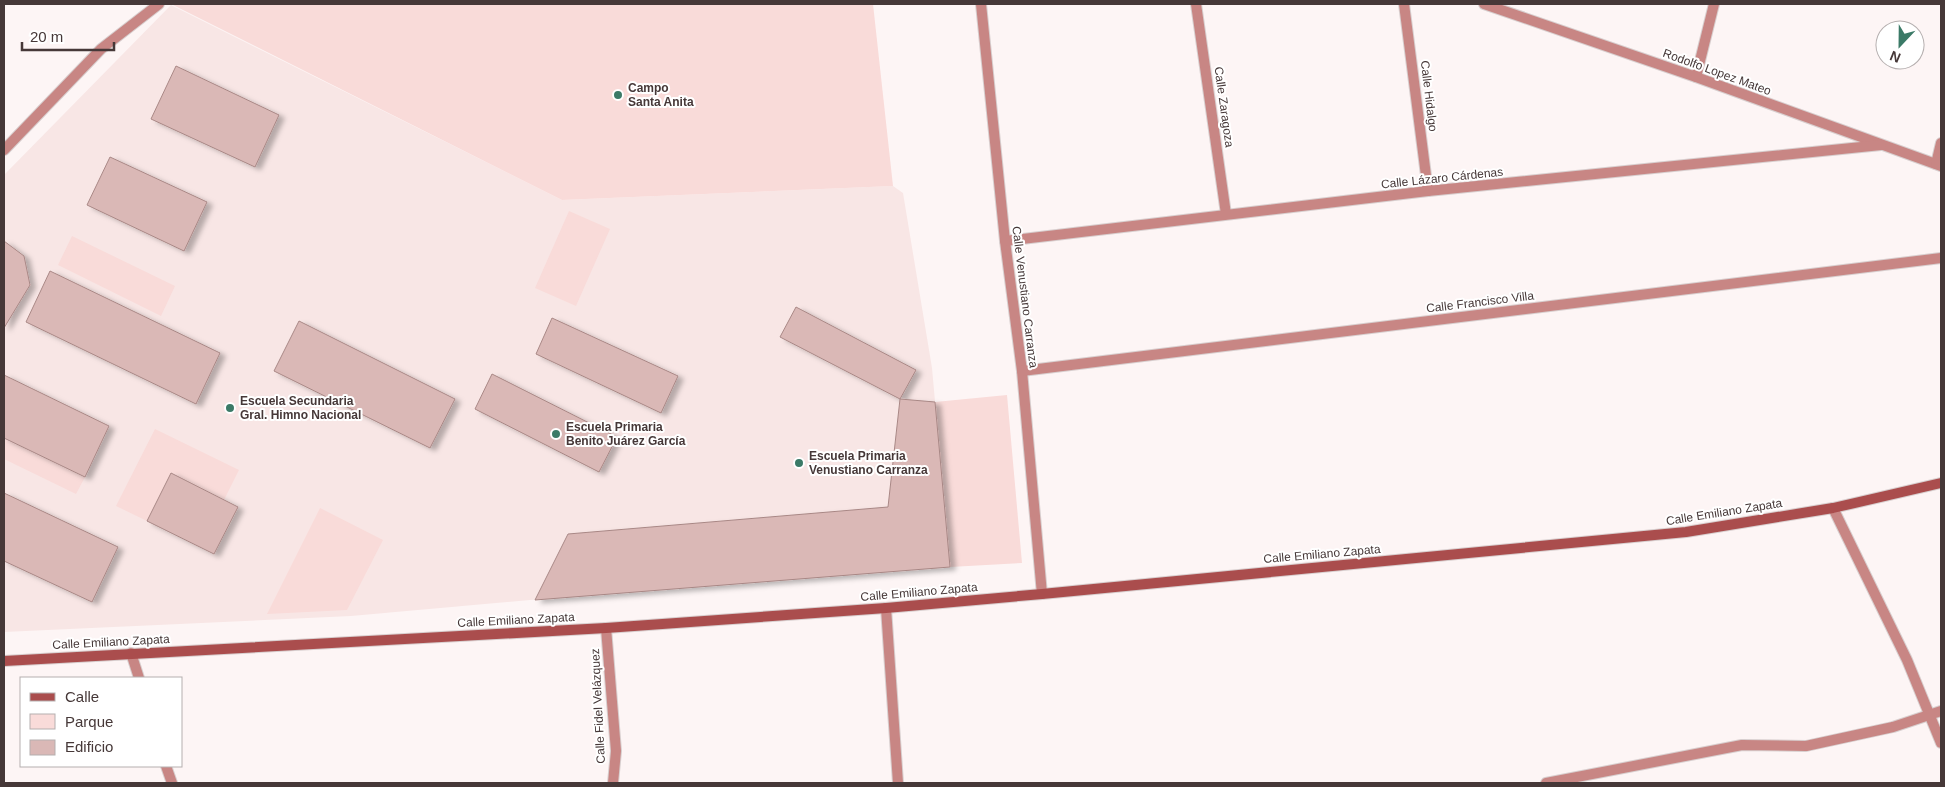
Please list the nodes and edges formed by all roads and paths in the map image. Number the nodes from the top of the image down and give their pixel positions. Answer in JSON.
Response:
{"nodes":[{"id":1,"x":159,"y":4,"type":"edge"},
{"id":2,"x":981,"y":4,"type":"edge"},
{"id":3,"x":1196,"y":4,"type":"edge"},
{"id":4,"x":1404,"y":4,"type":"edge"},
{"id":5,"x":1484,"y":4,"type":"edge"},
{"id":6,"x":1714,"y":4,"type":"edge"},
{"id":7,"x":1696,"y":77,"type":"junction"},
{"id":8,"x":1941,"y":144,"type":"edge"},
{"id":9,"x":1881,"y":145,"type":"junction"},
{"id":10,"x":4,"y":150,"type":"edge"},
{"id":11,"x":1939,"y":165,"type":"edge"},
{"id":12,"x":1428,"y":191,"type":"junction"},
{"id":13,"x":1226,"y":214,"type":"junction"},
{"id":14,"x":1006,"y":241,"type":"junction"},
{"id":15,"x":1941,"y":258,"type":"edge"},
{"id":16,"x":1022,"y":371,"type":"junction"},
{"id":17,"x":1941,"y":483,"type":"edge"},
{"id":18,"x":1833,"y":508,"type":"junction"},
{"id":19,"x":1042,"y":594,"type":"junction"},
{"id":20,"x":886,"y":608,"type":"junction"},
{"id":21,"x":606,"y":628,"type":"junction"},
{"id":22,"x":131,"y":654,"type":"junction"},
{"id":23,"x":4,"y":661,"type":"edge"},
{"id":24,"x":139,"y":677,"type":"edge"},
{"id":25,"x":1941,"y":711,"type":"edge"},
{"id":26,"x":1929,"y":715,"type":"junction"},
{"id":27,"x":1941,"y":743,"type":"edge"},
{"id":28,"x":166,"y":767,"type":"edge"},
{"id":29,"x":172,"y":783,"type":"edge"},
{"id":30,"x":613,"y":783,"type":"edge"},
{"id":31,"x":898,"y":783,"type":"edge"},
{"id":32,"x":1546,"y":783,"type":"edge"}],
"edges":[{"from":1,"to":10,"type":"street"},
{"from":2,"to":14,"type":"street","name":"Calle Venustiano Carranza"},
{"from":3,"to":13,"type":"street","name":"Calle Zaragoza"},
{"from":4,"to":12,"type":"street","name":"Calle Hidalgo"},
{"from":5,"to":7,"type":"street","name":"Rodolfo Lopez Mateo"},
{"from":6,"to":7,"type":"street"},
{"from":7,"to":9,"type":"street","name":"Rodolfo Lopez Mateo"},
{"from":8,"to":11,"type":"street"},
{"from":9,"to":11,"type":"street","name":"Rodolfo Lopez Mateo"},
{"from":9,"to":12,"type":"street","name":"Calle Lázaro Cárdenas"},
{"from":12,"to":13,"type":"street","name":"Calle Lázaro Cárdenas"},
{"from":13,"to":14,"type":"street","name":"Calle Lázaro Cárdenas"},
{"from":14,"to":16,"type":"street","name":"Calle Venustiano Carranza"},
{"from":15,"to":16,"type":"street","name":"Calle Francisco Villa"},
{"from":16,"to":19,"type":"street","name":"Calle Venustiano Carranza"},
{"from":17,"to":18,"type":"main road","name":"Calle Emiliano Zapata"},
{"from":18,"to":19,"type":"main road","name":"Calle Emiliano Zapata"},
{"from":18,"to":26,"type":"street"},
{"from":19,"to":20,"type":"main road","name":"Calle Emiliano Zapata"},
{"from":20,"to":21,"type":"main road","name":"Calle Emiliano Zapata"},
{"from":20,"to":31,"type":"street"},
{"from":21,"to":22,"type":"main road","name":"Calle Emiliano Zapata"},
{"from":21,"to":30,"type":"street","name":"Calle Fidel Velázquez"},
{"from":22,"to":23,"type":"main road","name":"Calle Emiliano Zapata"},
{"from":22,"to":24,"type":"street"},
{"from":25,"to":26,"type":"street"},
{"from":26,"to":27,"type":"street"},
{"from":26,"to":32,"type":"street"},
{"from":28,"to":29,"type":"street"}]}
